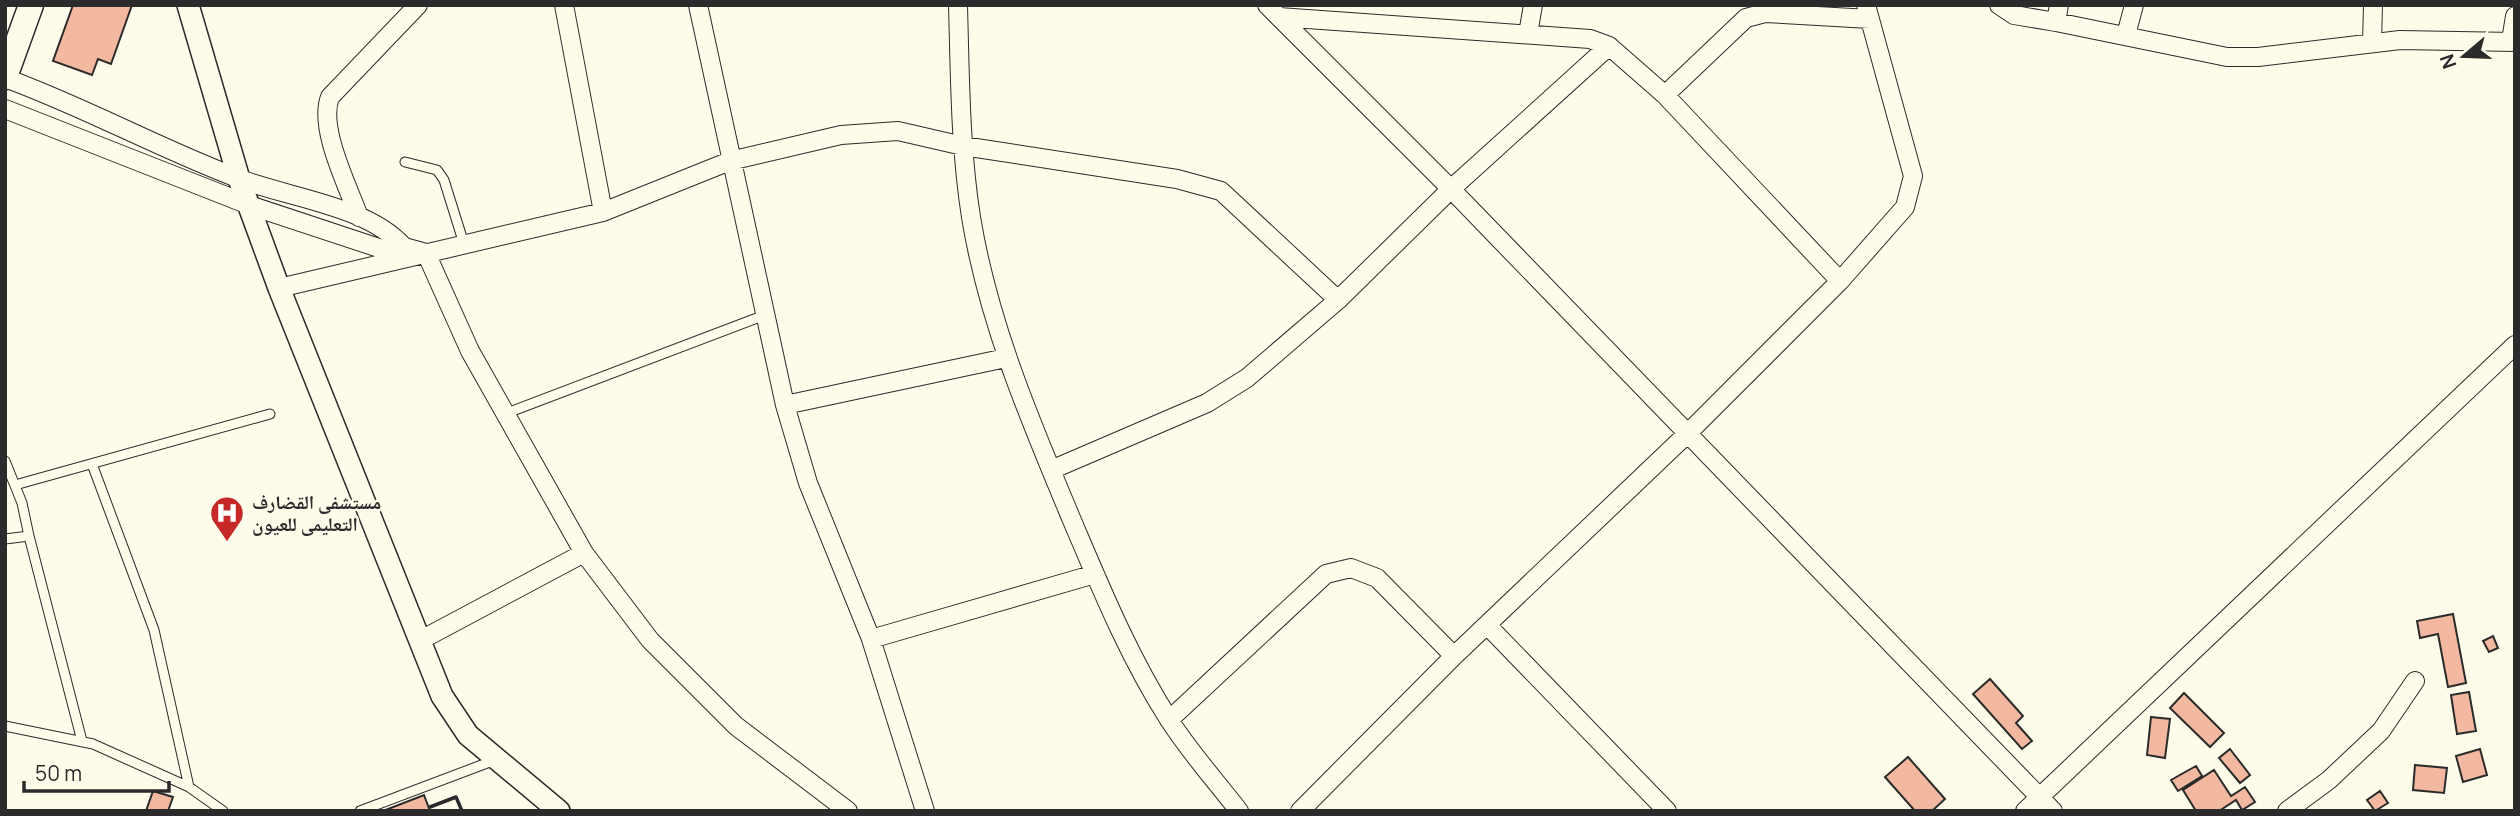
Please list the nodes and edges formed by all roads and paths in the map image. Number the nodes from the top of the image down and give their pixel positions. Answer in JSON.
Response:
{"nodes":[{"id":1,"x":32,"y":5,"type":"edge"},
{"id":2,"x":188,"y":5,"type":"edge"},
{"id":3,"x":418,"y":5,"type":"edge"},
{"id":4,"x":564,"y":5,"type":"edge"},
{"id":5,"x":698,"y":5,"type":"edge"},
{"id":6,"x":958,"y":5,"type":"edge"},
{"id":7,"x":1533,"y":5,"type":"edge"},
{"id":8,"x":1999,"y":5,"type":"edge"},
{"id":9,"x":2134,"y":5,"type":"edge"},
{"id":10,"x":2373,"y":5,"type":"edge"},
{"id":11,"x":1273,"y":11,"type":"edge"},
{"id":12,"x":1742,"y":11,"type":"edge"},
{"id":13,"x":1868,"y":12,"type":"edge"},
{"id":14,"x":1325,"y":13,"type":"edge"},
{"id":15,"x":2057,"y":14,"type":"edge"},
{"id":16,"x":2515,"y":16,"type":"edge"},
{"id":17,"x":1528,"y":34,"type":"junction"},
{"id":18,"x":2126,"y":35,"type":"junction"},
{"id":19,"x":2513,"y":41,"type":"edge"},
{"id":20,"x":2372,"y":43,"type":"junction"},
{"id":21,"x":1609,"y":46,"type":"junction"},
{"id":22,"x":5,"y":78,"type":"edge"},
{"id":23,"x":1665,"y":95,"type":"junction"},
{"id":24,"x":5,"y":109,"type":"edge"},
{"id":25,"x":963,"y":146,"type":"junction"},
{"id":26,"x":730,"y":161,"type":"junction"},
{"id":27,"x":405,"y":162,"type":"dead end"},
{"id":28,"x":239,"y":179,"type":"junction"},
{"id":29,"x":1451,"y":189,"type":"junction"},
{"id":30,"x":249,"y":205,"type":"junction"},
{"id":31,"x":603,"y":212,"type":"junction"},
{"id":32,"x":359,"y":217,"type":"junction"},
{"id":33,"x":464,"y":244,"type":"junction"},
{"id":34,"x":404,"y":247,"type":"junction"},
{"id":35,"x":426,"y":253,"type":"junction"},
{"id":36,"x":1840,"y":281,"type":"junction"},
{"id":37,"x":279,"y":288,"type":"junction"},
{"id":38,"x":1338,"y":300,"type":"junction"},
{"id":39,"x":765,"y":315,"type":"junction"},
{"id":40,"x":2515,"y":345,"type":"edge"},
{"id":41,"x":1006,"y":358,"type":"junction"},
{"id":42,"x":785,"y":405,"type":"junction"},
{"id":43,"x":507,"y":412,"type":"junction"},
{"id":44,"x":270,"y":414,"type":"dead end"},
{"id":45,"x":1687,"y":434,"type":"junction"},
{"id":46,"x":5,"y":461,"type":"edge"},
{"id":47,"x":92,"y":464,"type":"junction"},
{"id":48,"x":1051,"y":470,"type":"junction"},
{"id":49,"x":15,"y":485,"type":"junction"},
{"id":50,"x":29,"y":536,"type":"junction"},
{"id":51,"x":5,"y":540,"type":"edge"},
{"id":52,"x":584,"y":552,"type":"junction"},
{"id":53,"x":1095,"y":574,"type":"junction"},
{"id":54,"x":1487,"y":625,"type":"junction"},
{"id":55,"x":871,"y":639,"type":"junction"},
{"id":56,"x":419,"y":641,"type":"junction"},
{"id":57,"x":1454,"y":656,"type":"junction"},
{"id":58,"x":2415,"y":681,"type":"dead end"},
{"id":59,"x":1169,"y":720,"type":"junction"},
{"id":60,"x":5,"y":726,"type":"edge"},
{"id":61,"x":82,"y":741,"type":"junction"},
{"id":62,"x":495,"y":760,"type":"junction"},
{"id":63,"x":189,"y":787,"type":"junction"},
{"id":64,"x":2040,"y":797,"type":"junction"},
{"id":65,"x":223,"y":811,"type":"edge"},
{"id":66,"x":360,"y":811,"type":"edge"},
{"id":67,"x":559,"y":811,"type":"edge"},
{"id":68,"x":848,"y":811,"type":"edge"},
{"id":69,"x":925,"y":811,"type":"edge"},
{"id":70,"x":1238,"y":811,"type":"edge"},
{"id":71,"x":1300,"y":811,"type":"edge"},
{"id":72,"x":1667,"y":811,"type":"edge"},
{"id":73,"x":2025,"y":811,"type":"edge"},
{"id":74,"x":2053,"y":811,"type":"edge"},
{"id":75,"x":2287,"y":811,"type":"edge"}],
"edges":[{"from":1,"to":22,"type":"main road"},
{"from":2,"to":28,"type":"street"},
{"from":3,"to":32,"type":"street"},
{"from":4,"to":31,"type":"street"},
{"from":5,"to":26,"type":"street"},
{"from":6,"to":25,"type":"street"},
{"from":7,"to":17,"type":"street"},
{"from":8,"to":15,"type":"street"},
{"from":9,"to":18,"type":"street"},
{"from":10,"to":20,"type":"street"},
{"from":11,"to":14,"type":"street"},
{"from":11,"to":29,"type":"street"},
{"from":12,"to":13,"type":"street"},
{"from":12,"to":23,"type":"street"},
{"from":13,"to":36,"type":"street"},
{"from":14,"to":17,"type":"street"},
{"from":15,"to":18,"type":"street"},
{"from":16,"to":19,"type":"street"},
{"from":17,"to":21,"type":"street"},
{"from":18,"to":20,"type":"street"},
{"from":19,"to":20,"type":"street"},
{"from":21,"to":23,"type":"street"},
{"from":21,"to":29,"type":"street"},
{"from":22,"to":28,"type":"street"},
{"from":23,"to":36,"type":"street"},
{"from":24,"to":30,"type":"street"},
{"from":25,"to":26,"type":"street"},
{"from":25,"to":38,"type":"street"},
{"from":25,"to":41,"type":"street"},
{"from":26,"to":31,"type":"street"},
{"from":26,"to":39,"type":"street"},
{"from":27,"to":33,"type":"lane"},
{"from":28,"to":30,"type":"street"},
{"from":28,"to":32,"type":"street"},
{"from":29,"to":38,"type":"street"},
{"from":29,"to":45,"type":"street"},
{"from":30,"to":34,"type":"street"},
{"from":30,"to":37,"type":"street"},
{"from":31,"to":33,"type":"street"},
{"from":32,"to":34,"type":"street"},
{"from":33,"to":35,"type":"street"},
{"from":34,"to":35,"type":"street"},
{"from":35,"to":37,"type":"street"},
{"from":35,"to":43,"type":"street"},
{"from":36,"to":45,"type":"street"},
{"from":37,"to":56,"type":"street"},
{"from":38,"to":48,"type":"street"},
{"from":39,"to":42,"type":"street"},
{"from":39,"to":43,"type":"lane"},
{"from":40,"to":64,"type":"street"},
{"from":41,"to":42,"type":"street"},
{"from":41,"to":48,"type":"street"},
{"from":42,"to":55,"type":"street"},
{"from":43,"to":52,"type":"street"},
{"from":44,"to":47,"type":"lane"},
{"from":45,"to":54,"type":"street"},
{"from":45,"to":64,"type":"street"},
{"from":46,"to":49,"type":"lane"},
{"from":47,"to":49,"type":"lane"},
{"from":47,"to":63,"type":"lane"},
{"from":48,"to":53,"type":"street"},
{"from":49,"to":50,"type":"lane"},
{"from":50,"to":51,"type":"lane"},
{"from":50,"to":61,"type":"lane"},
{"from":52,"to":56,"type":"street"},
{"from":52,"to":68,"type":"street"},
{"from":53,"to":55,"type":"street"},
{"from":53,"to":59,"type":"street"},
{"from":54,"to":57,"type":"street"},
{"from":54,"to":72,"type":"street"},
{"from":55,"to":69,"type":"street"},
{"from":56,"to":62,"type":"street"},
{"from":57,"to":59,"type":"street"},
{"from":57,"to":71,"type":"street"},
{"from":58,"to":75,"type":"street"},
{"from":59,"to":70,"type":"street"},
{"from":60,"to":61,"type":"lane"},
{"from":61,"to":63,"type":"lane"},
{"from":62,"to":66,"type":"lane"},
{"from":62,"to":67,"type":"street"},
{"from":63,"to":65,"type":"lane"},
{"from":64,"to":73,"type":"street"},
{"from":64,"to":74,"type":"street"}]}
